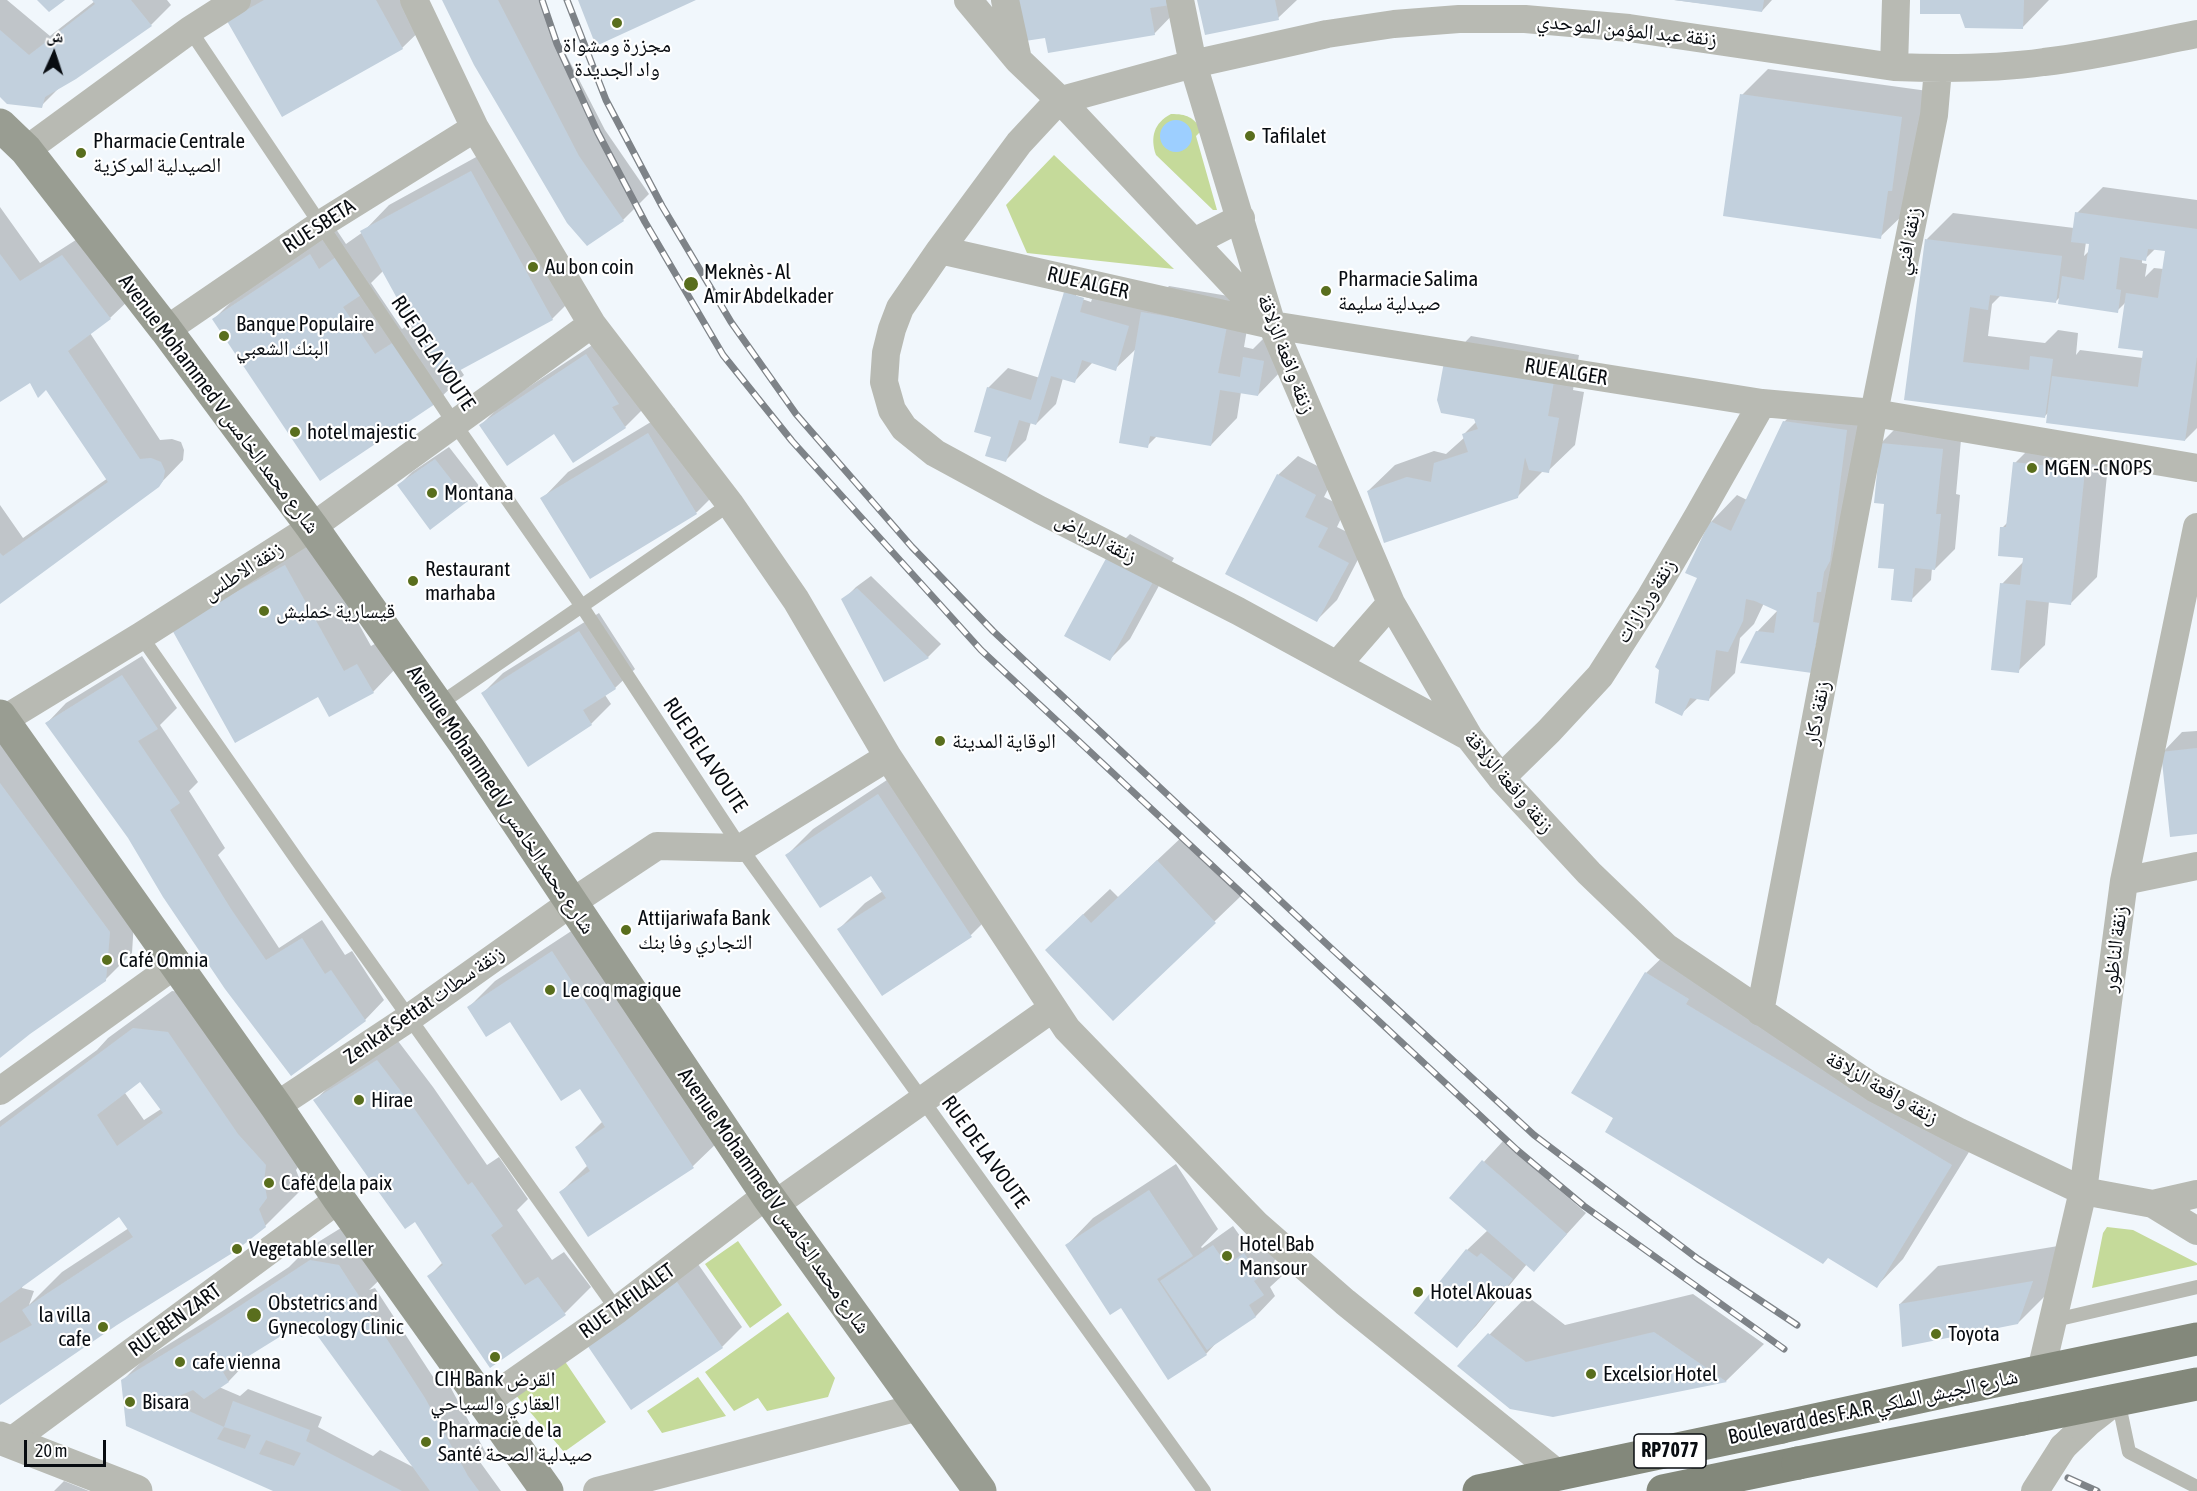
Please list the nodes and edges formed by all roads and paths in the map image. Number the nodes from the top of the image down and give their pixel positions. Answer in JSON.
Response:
{"nodes":[{"id":1,"x":237,"y":0,"type":"edge"},
{"id":2,"x":414,"y":0,"type":"edge"},
{"id":3,"x":968,"y":0,"type":"edge"},
{"id":4,"x":1005,"y":0,"type":"edge"},
{"id":5,"x":1180,"y":0,"type":"edge"},
{"id":6,"x":1896,"y":0,"type":"edge"},
{"id":7,"x":190,"y":30,"type":"junction"},
{"id":8,"x":2197,"y":34,"type":"edge"},
{"id":9,"x":1018,"y":60,"type":"junction"},
{"id":10,"x":1193,"y":64,"type":"junction"},
{"id":11,"x":1894,"y":67,"type":"junction"},
{"id":12,"x":1938,"y":69,"type":"junction"},
{"id":13,"x":1061,"y":101,"type":"junction"},
{"id":14,"x":0,"y":125,"type":"edge"},
{"id":15,"x":475,"y":128,"type":"junction"},
{"id":16,"x":26,"y":150,"type":"junction"},
{"id":17,"x":1241,"y":218,"type":"junction"},
{"id":18,"x":321,"y":224,"type":"junction"},
{"id":19,"x":1194,"y":242,"type":"junction"},
{"id":20,"x":940,"y":250,"type":"junction"},
{"id":21,"x":592,"y":324,"type":"junction"},
{"id":22,"x":1272,"y":325,"type":"junction"},
{"id":23,"x":166,"y":330,"type":"junction"},
{"id":24,"x":1762,"y":403,"type":"junction"},
{"id":25,"x":1874,"y":413,"type":"junction"},
{"id":26,"x":454,"y":423,"type":"junction"},
{"id":27,"x":2197,"y":468,"type":"edge"},
{"id":28,"x":730,"y":504,"type":"junction"},
{"id":29,"x":312,"y":527,"type":"junction"},
{"id":30,"x":2197,"y":527,"type":"edge"},
{"id":31,"x":1391,"y":603,"type":"junction"},
{"id":32,"x":580,"y":605,"type":"junction"},
{"id":33,"x":141,"y":636,"type":"junction"},
{"id":34,"x":1337,"y":665,"type":"junction"},
{"id":35,"x":438,"y":705,"type":"junction"},
{"id":36,"x":1,"y":720,"type":"edge"},
{"id":37,"x":1469,"y":737,"type":"junction"},
{"id":38,"x":888,"y":757,"type":"junction"},
{"id":39,"x":1501,"y":778,"type":"junction"},
{"id":40,"x":741,"y":848,"type":"junction"},
{"id":41,"x":2197,"y":866,"type":"edge"},
{"id":42,"x":2124,"y":881,"type":"junction"},
{"id":43,"x":571,"y":903,"type":"junction"},
{"id":44,"x":175,"y":965,"type":"junction"},
{"id":45,"x":1053,"y":1008,"type":"junction"},
{"id":46,"x":1760,"y":1012,"type":"junction"},
{"id":47,"x":410,"y":1018,"type":"junction"},
{"id":48,"x":0,"y":1091,"type":"edge"},
{"id":49,"x":922,"y":1101,"type":"junction"},
{"id":50,"x":276,"y":1106,"type":"junction"},
{"id":51,"x":2084,"y":1191,"type":"junction"},
{"id":52,"x":2197,"y":1194,"type":"edge"},
{"id":53,"x":339,"y":1199,"type":"junction"},
{"id":54,"x":771,"y":1200,"type":"junction"},
{"id":55,"x":2153,"y":1204,"type":"junction"},
{"id":56,"x":2197,"y":1231,"type":"edge"},
{"id":57,"x":2197,"y":1287,"type":"edge"},
{"id":58,"x":617,"y":1310,"type":"junction"},
{"id":59,"x":2051,"y":1321,"type":"junction"},
{"id":60,"x":2197,"y":1339,"type":"edge"},
{"id":61,"x":2041,"y":1371,"type":"junction"},
{"id":62,"x":2197,"y":1384,"type":"edge"},
{"id":63,"x":2117,"y":1400,"type":"junction"},
{"id":64,"x":484,"y":1403,"type":"junction"},
{"id":65,"x":919,"y":1407,"type":"junction"},
{"id":66,"x":5,"y":1440,"type":"edge"},
{"id":67,"x":1558,"y":1474,"type":"junction"},
{"id":68,"x":2197,"y":1487,"type":"edge"},
{"id":69,"x":136,"y":1491,"type":"edge"},
{"id":70,"x":547,"y":1491,"type":"edge"},
{"id":71,"x":597,"y":1491,"type":"edge"},
{"id":72,"x":980,"y":1491,"type":"edge"},
{"id":73,"x":1204,"y":1491,"type":"edge"},
{"id":74,"x":1479,"y":1491,"type":"edge"},
{"id":75,"x":1663,"y":1491,"type":"edge"},
{"id":76,"x":2035,"y":1491,"type":"edge"}],
"edges":[{"from":1,"to":7,"type":"street"},
{"from":2,"to":15,"type":"street"},
{"from":3,"to":9,"type":"street"},
{"from":4,"to":9,"type":"street"},
{"from":5,"to":10,"type":"street","name":"زنقة واقعة الزلاقة"},
{"from":6,"to":11,"type":"street"},
{"from":7,"to":16,"type":"street"},
{"from":7,"to":18,"type":"lane","name":"RUE DE LA VOUTE"},
{"from":8,"to":12,"type":"street","name":"زنقة عبد المؤمن الموحدي"},
{"from":9,"to":13,"type":"street"},
{"from":10,"to":11,"type":"street","name":"زنقة عبد المؤمن الموحدي"},
{"from":10,"to":13,"type":"street","name":"زنقة عبد المؤمن الموحدي"},
{"from":10,"to":17,"type":"street","name":"زنقة واقعة الزلاقة"},
{"from":11,"to":12,"type":"street","name":"زنقة عبد المؤمن الموحدي"},
{"from":12,"to":25,"type":"street","name":"زنقة افني"},
{"from":13,"to":19,"type":"street"},
{"from":13,"to":20,"type":"street"},
{"from":14,"to":16,"type":"main road","name":"Avenue Mohammed V شارع محمد الخامس"},
{"from":15,"to":18,"type":"street","name":"RUE SBETA"},
{"from":15,"to":21,"type":"street"},
{"from":16,"to":23,"type":"main road","name":"Avenue Mohammed V شارع محمد الخامس"},
{"from":17,"to":19,"type":"street"},
{"from":17,"to":22,"type":"street","name":"زنقة واقعة الزلاقة"},
{"from":18,"to":23,"type":"street","name":"RUE SBETA"},
{"from":18,"to":26,"type":"lane","name":"RUE DE LA VOUTE"},
{"from":19,"to":22,"type":"street"},
{"from":20,"to":22,"type":"street","name":"RUE ALGER"},
{"from":20,"to":34,"type":"street","name":"زنقة الرياض"},
{"from":21,"to":26,"type":"street","name":"زنقة الاطلس"},
{"from":21,"to":28,"type":"street"},
{"from":22,"to":24,"type":"street","name":"RUE ALGER"},
{"from":22,"to":31,"type":"street","name":"زنقة واقعة الزلاقة"},
{"from":23,"to":29,"type":"main road","name":"Avenue Mohammed V شارع محمد الخامس"},
{"from":24,"to":25,"type":"street","name":"RUE ALGER"},
{"from":24,"to":39,"type":"street","name":"زنقة ورزازات"},
{"from":25,"to":27,"type":"street","name":"RUE ALGER"},
{"from":25,"to":46,"type":"street","name":"زنقة دكار"},
{"from":26,"to":29,"type":"street","name":"زنقة الاطلس"},
{"from":26,"to":32,"type":"lane","name":"RUE DE LA VOUTE"},
{"from":28,"to":32,"type":"lane"},
{"from":28,"to":38,"type":"street"},
{"from":29,"to":33,"type":"street","name":"زنقة الاطلس"},
{"from":29,"to":35,"type":"main road","name":"Avenue Mohammed V شارع محمد الخامس"},
{"from":30,"to":42,"type":"street","name":"زنقة الناظور"},
{"from":31,"to":34,"type":"street"},
{"from":31,"to":37,"type":"street","name":"زنقة واقعة الزلاقة"},
{"from":32,"to":35,"type":"lane"},
{"from":32,"to":40,"type":"lane","name":"RUE DE LA VOUTE"},
{"from":33,"to":36,"type":"street","name":"زنقة الاطلس"},
{"from":33,"to":47,"type":"lane"},
{"from":34,"to":37,"type":"street","name":"زنقة الرياض"},
{"from":35,"to":43,"type":"main road","name":"Avenue Mohammed V شارع محمد الخامس"},
{"from":36,"to":44,"type":"main road"},
{"from":37,"to":39,"type":"street","name":"زنقة واقعة الزلاقة"},
{"from":38,"to":40,"type":"street"},
{"from":38,"to":45,"type":"street"},
{"from":39,"to":46,"type":"street","name":"زنقة واقعة الزلاقة"},
{"from":40,"to":43,"type":"street","name":"Zenkat Settat زنقة سطات"},
{"from":40,"to":49,"type":"lane","name":"RUE DE LA VOUTE"},
{"from":41,"to":42,"type":"street"},
{"from":42,"to":51,"type":"street","name":"زنقة الناظور"},
{"from":43,"to":47,"type":"street","name":"Zenkat Settat زنقة سطات"},
{"from":43,"to":54,"type":"main road","name":"Avenue Mohammed V شارع محمد الخامس"},
{"from":44,"to":48,"type":"street"},
{"from":44,"to":50,"type":"main road"},
{"from":45,"to":49,"type":"street","name":"RUE TAFILALET"},
{"from":45,"to":67,"type":"street"},
{"from":46,"to":51,"type":"street","name":"زنقة واقعة الزلاقة"},
{"from":47,"to":50,"type":"street","name":"Zenkat Settat زنقة سطات"},
{"from":47,"to":58,"type":"lane"},
{"from":49,"to":54,"type":"street","name":"RUE TAFILALET"},
{"from":49,"to":73,"type":"lane","name":"RUE DE LA VOUTE"},
{"from":50,"to":53,"type":"main road"},
{"from":51,"to":55,"type":"street","name":"زنقة واقعة الزلاقة"},
{"from":51,"to":59,"type":"street","name":"زنقة الناظور"},
{"from":52,"to":55,"type":"street","name":"زنقة واقعة الزلاقة"},
{"from":53,"to":64,"type":"main road"},
{"from":53,"to":66,"type":"street","name":"RUE BEN ZART"},
{"from":54,"to":58,"type":"street","name":"RUE TAFILALET"},
{"from":54,"to":65,"type":"main road","name":"Avenue Mohammed V شارع محمد الخامس"},
{"from":55,"to":56,"type":"street","name":"زنقة واقعة الزلاقة"},
{"from":57,"to":59,"type":"lane"},
{"from":58,"to":64,"type":"street","name":"RUE TAFILALET"},
{"from":59,"to":61,"type":"street","name":"زنقة الناظور"},
{"from":60,"to":61,"type":"main road","name":"Boulevard des F.A.R شارع الجيش الملكي","number":"RP7077"},
{"from":61,"to":67,"type":"main road","name":"Boulevard des F.A.R شارع الجيش الملكي","number":"RP7077","bridge":true},
{"from":62,"to":63,"type":"main road","name":"Boulevard des F.A.R شارع الجيش الملكي","number":"RP7077"},
{"from":63,"to":68,"type":"lane"},
{"from":63,"to":75,"type":"main road","name":"Boulevard des F.A.R شارع الجيش الملكي","number":"RP7077","bridge":true},
{"from":63,"to":76,"type":"street","bridge":true},
{"from":64,"to":70,"type":"main road"},
{"from":65,"to":71,"type":"street"},
{"from":65,"to":72,"type":"main road","name":"Avenue Mohammed V شارع محمد الخامس"},
{"from":66,"to":69,"type":"street"},
{"from":67,"to":74,"type":"main road","name":"Boulevard des F.A.R شارع الجيش الملكي","number":"RP7077"}]}
